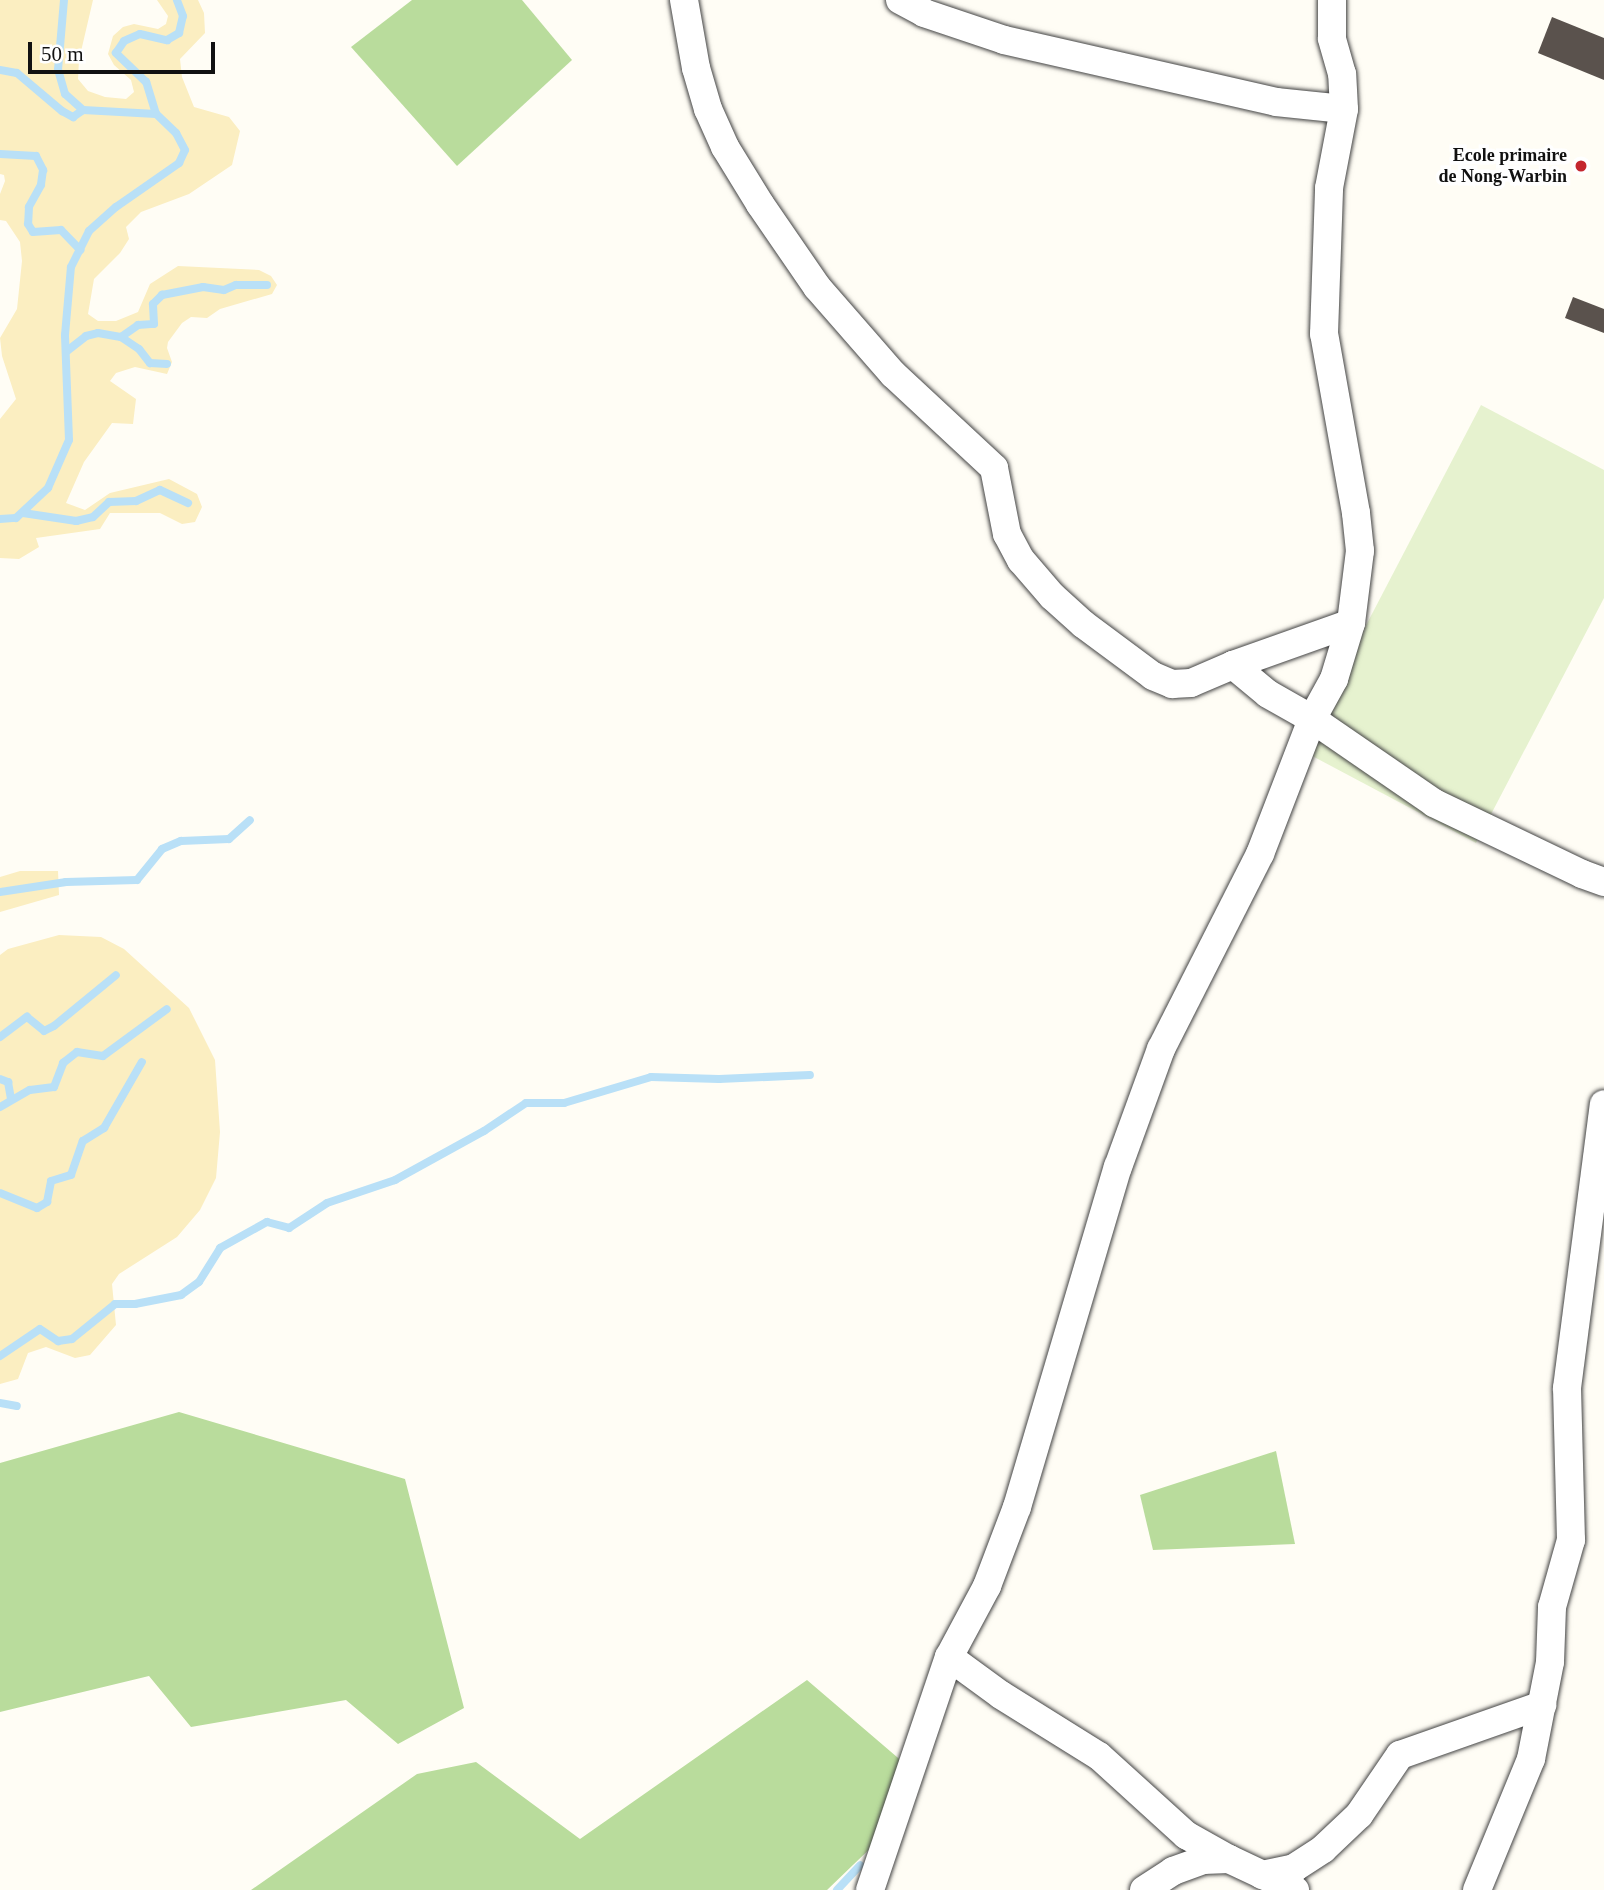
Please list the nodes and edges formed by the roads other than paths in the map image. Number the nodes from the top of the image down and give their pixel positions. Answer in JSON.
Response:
{"nodes":[{"id":1,"x":684,"y":0,"type":"edge"},
{"id":2,"x":900,"y":0,"type":"edge"},
{"id":3,"x":1332,"y":0,"type":"edge"},
{"id":4,"x":1344,"y":109,"type":"junction"},
{"id":5,"x":1351,"y":623,"type":"junction"},
{"id":6,"x":1233,"y":665,"type":"junction"},
{"id":7,"x":1312,"y":719,"type":"junction"},
{"id":8,"x":1604,"y":881,"type":"edge"},
{"id":9,"x":1604,"y":1104,"type":"edge"},
{"id":10,"x":949,"y":1657,"type":"junction"},
{"id":11,"x":1542,"y":1705,"type":"junction"},
{"id":12,"x":1229,"y":1859,"type":"junction"},
{"id":13,"x":1262,"y":1875,"type":"junction"},
{"id":14,"x":870,"y":1890,"type":"edge"},
{"id":15,"x":1144,"y":1890,"type":"edge"},
{"id":16,"x":1295,"y":1890,"type":"edge"},
{"id":17,"x":1477,"y":1890,"type":"edge"}],
"edges":[{"from":1,"to":6,"type":"street"},
{"from":2,"to":4,"type":"street"},
{"from":3,"to":4,"type":"street"},
{"from":4,"to":5,"type":"street"},
{"from":5,"to":6,"type":"street"},
{"from":5,"to":7,"type":"street"},
{"from":6,"to":7,"type":"street"},
{"from":7,"to":8,"type":"street"},
{"from":7,"to":10,"type":"street"},
{"from":9,"to":11,"type":"street"},
{"from":10,"to":12,"type":"street"},
{"from":10,"to":14,"type":"street"},
{"from":11,"to":13,"type":"street"},
{"from":11,"to":17,"type":"street"},
{"from":12,"to":13,"type":"street"},
{"from":12,"to":15,"type":"street"},
{"from":13,"to":16,"type":"street"}]}
